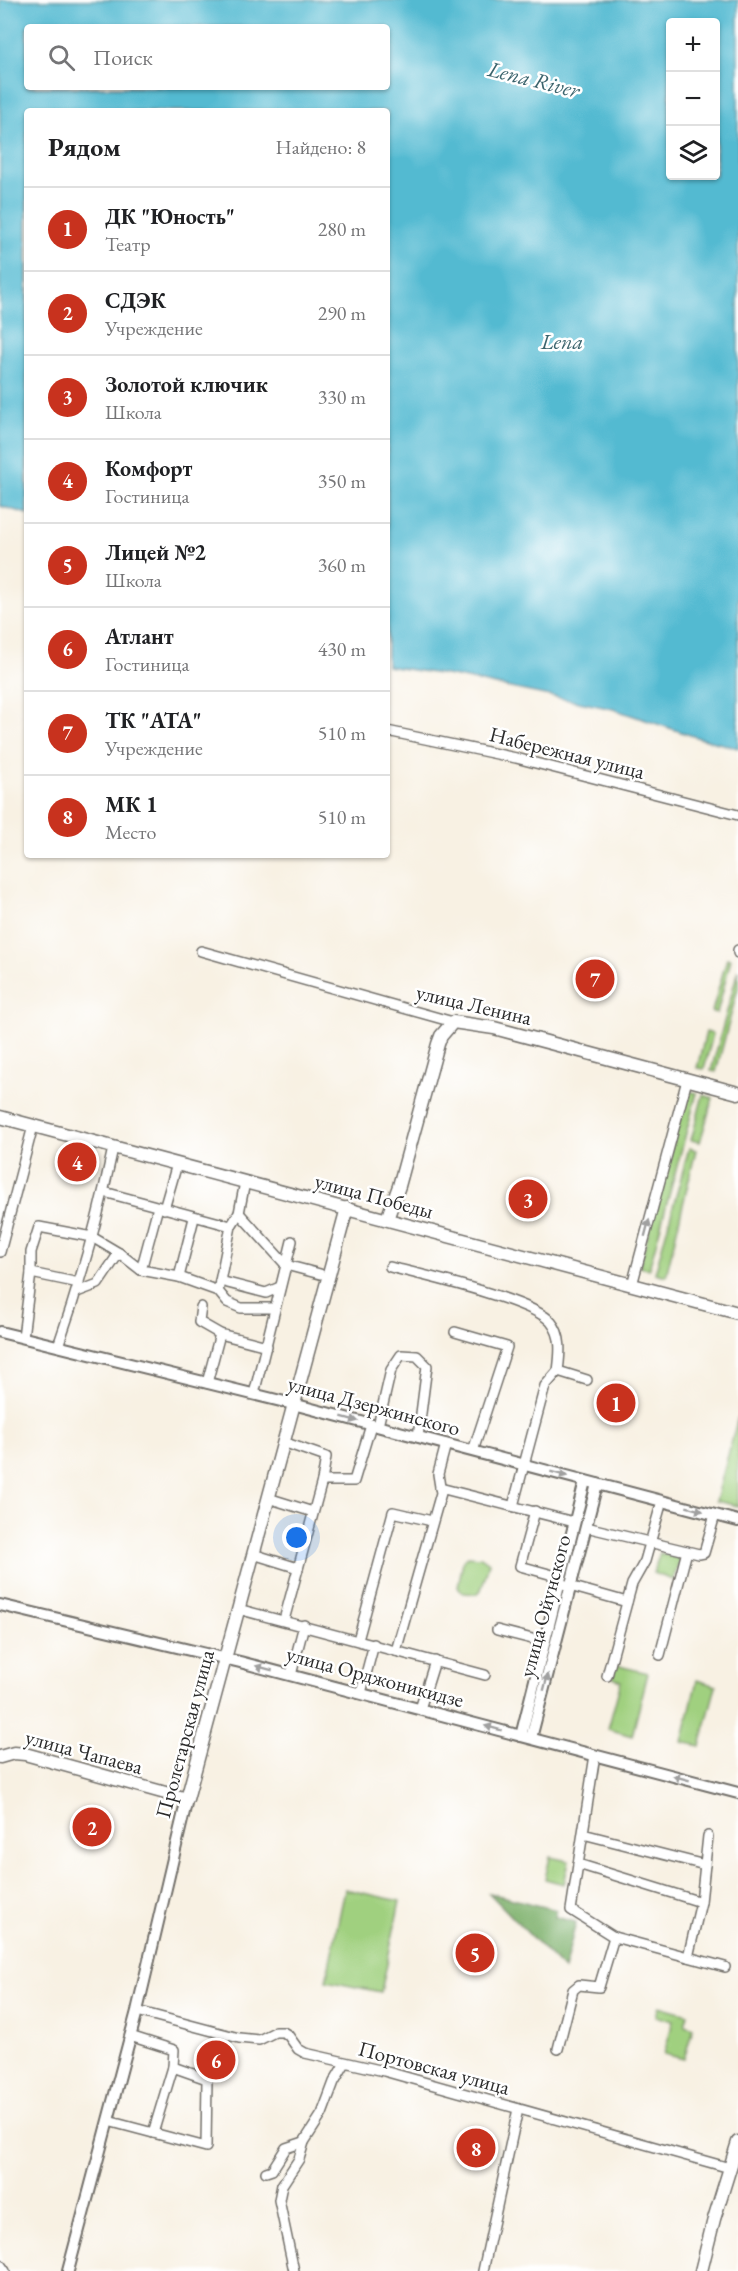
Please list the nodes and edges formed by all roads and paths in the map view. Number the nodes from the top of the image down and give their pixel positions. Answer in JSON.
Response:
{"nodes":[{"id":1,"x":390,"y":732,"type":"edge"},
{"id":2,"x":738,"y":814,"type":"edge"},
{"id":3,"x":201,"y":951,"type":"dead end"},
{"id":4,"x":453,"y":1022,"type":"junction"},
{"id":5,"x":687,"y":1080,"type":"junction"},
{"id":6,"x":738,"y":1093,"type":"edge"},
{"id":7,"x":0,"y":1117,"type":"edge"},
{"id":8,"x":33,"y":1126,"type":"junction"},
{"id":9,"x":113,"y":1148,"type":"junction"},
{"id":10,"x":177,"y":1164,"type":"junction"},
{"id":11,"x":245,"y":1182,"type":"junction"},
{"id":12,"x":104,"y":1192,"type":"junction"},
{"id":13,"x":161,"y":1208,"type":"junction"},
{"id":14,"x":347,"y":1208,"type":"junction"},
{"id":15,"x":239,"y":1214,"type":"junction"},
{"id":16,"x":194,"y":1218,"type":"junction"},
{"id":17,"x":387,"y":1219,"type":"junction"},
{"id":18,"x":231,"y":1226,"type":"junction"},
{"id":19,"x":92,"y":1237,"type":"junction"},
{"id":20,"x":292,"y":1240,"type":"dead end"},
{"id":21,"x":0,"y":1252,"type":"edge"},
{"id":22,"x":119,"y":1253,"type":"junction"},
{"id":23,"x":286,"y":1265,"type":"junction"},
{"id":24,"x":390,"y":1267,"type":"dead end"},
{"id":25,"x":141,"y":1270,"type":"junction"},
{"id":26,"x":31,"y":1273,"type":"junction"},
{"id":27,"x":320,"y":1274,"type":"dead end"},
{"id":28,"x":179,"y":1277,"type":"junction"},
{"id":29,"x":632,"y":1285,"type":"junction"},
{"id":30,"x":219,"y":1286,"type":"junction"},
{"id":31,"x":280,"y":1287,"type":"junction"},
{"id":32,"x":78,"y":1288,"type":"junction"},
{"id":33,"x":201,"y":1306,"type":"dead end"},
{"id":34,"x":275,"y":1308,"type":"junction"},
{"id":35,"x":738,"y":1313,"type":"edge"},
{"id":36,"x":0,"y":1332,"type":"edge"},
{"id":37,"x":454,"y":1332,"type":"dead end"},
{"id":38,"x":220,"y":1334,"type":"junction"},
{"id":39,"x":23,"y":1337,"type":"junction"},
{"id":40,"x":58,"y":1346,"type":"junction"},
{"id":41,"x":267,"y":1346,"type":"junction"},
{"id":42,"x":558,"y":1371,"type":"junction"},
{"id":43,"x":587,"y":1380,"type":"dead end"},
{"id":44,"x":207,"y":1383,"type":"junction"},
{"id":45,"x":254,"y":1394,"type":"junction"},
{"id":46,"x":293,"y":1404,"type":"junction"},
{"id":47,"x":374,"y":1426,"type":"junction"},
{"id":48,"x":418,"y":1437,"type":"junction"},
{"id":49,"x":283,"y":1442,"type":"junction"},
{"id":50,"x":446,"y":1444,"type":"junction"},
{"id":51,"x":473,"y":1451,"type":"junction"},
{"id":52,"x":523,"y":1464,"type":"junction"},
{"id":53,"x":585,"y":1480,"type":"junction"},
{"id":54,"x":322,"y":1481,"type":"junction"},
{"id":55,"x":597,"y":1484,"type":"junction"},
{"id":56,"x":440,"y":1488,"type":"junction"},
{"id":57,"x":268,"y":1498,"type":"junction"},
{"id":58,"x":662,"y":1501,"type":"junction"},
{"id":59,"x":513,"y":1506,"type":"junction"},
{"id":60,"x":535,"y":1511,"type":"junction"},
{"id":61,"x":313,"y":1512,"type":"junction"},
{"id":62,"x":715,"y":1515,"type":"junction"},
{"id":63,"x":432,"y":1521,"type":"junction"},
{"id":64,"x":738,"y":1521,"type":"edge"},
{"id":65,"x":574,"y":1522,"type":"junction"},
{"id":66,"x":586,"y":1527,"type":"junction"},
{"id":67,"x":651,"y":1541,"type":"junction"},
{"id":68,"x":687,"y":1551,"type":"junction"},
{"id":69,"x":253,"y":1554,"type":"junction"},
{"id":70,"x":297,"y":1568,"type":"junction"},
{"id":71,"x":560,"y":1580,"type":"junction"},
{"id":72,"x":571,"y":1586,"type":"junction"},
{"id":73,"x":627,"y":1602,"type":"junction"},
{"id":74,"x":0,"y":1605,"type":"edge"},
{"id":75,"x":238,"y":1609,"type":"junction"},
{"id":76,"x":284,"y":1620,"type":"junction"},
{"id":77,"x":304,"y":1626,"type":"junction"},
{"id":78,"x":497,"y":1629,"type":"dead end"},
{"id":79,"x":358,"y":1640,"type":"junction"},
{"id":80,"x":544,"y":1642,"type":"junction"},
{"id":81,"x":374,"y":1644,"type":"junction"},
{"id":82,"x":396,"y":1651,"type":"junction"},
{"id":83,"x":660,"y":1655,"type":"dead end"},
{"id":84,"x":224,"y":1658,"type":"junction"},
{"id":85,"x":435,"y":1661,"type":"junction"},
{"id":86,"x":291,"y":1675,"type":"junction"},
{"id":87,"x":485,"y":1675,"type":"dead end"},
{"id":88,"x":607,"y":1676,"type":"dead end"},
{"id":89,"x":361,"y":1694,"type":"junction"},
{"id":90,"x":420,"y":1709,"type":"junction"},
{"id":91,"x":526,"y":1737,"type":"junction"},
{"id":92,"x":596,"y":1755,"type":"junction"},
{"id":93,"x":3,"y":1756,"type":"edge"},
{"id":94,"x":738,"y":1793,"type":"edge"},
{"id":95,"x":187,"y":1799,"type":"junction"},
{"id":96,"x":583,"y":1834,"type":"junction"},
{"id":97,"x":708,"y":1836,"type":"dead end"},
{"id":98,"x":578,"y":1864,"type":"junction"},
{"id":99,"x":705,"y":1865,"type":"junction"},
{"id":100,"x":701,"y":1902,"type":"junction"},
{"id":101,"x":614,"y":1937,"type":"junction"},
{"id":102,"x":688,"y":1957,"type":"junction"},
{"id":103,"x":725,"y":1967,"type":"dead end"},
{"id":104,"x":137,"y":2011,"type":"junction"},
{"id":105,"x":130,"y":2036,"type":"junction"},
{"id":106,"x":558,"y":2049,"type":"dead end"},
{"id":107,"x":345,"y":2063,"type":"junction"},
{"id":108,"x":173,"y":2067,"type":"junction"},
{"id":109,"x":518,"y":2109,"type":"junction"},
{"id":110,"x":108,"y":2121,"type":"junction"},
{"id":111,"x":153,"y":2133,"type":"junction"},
{"id":112,"x":304,"y":2142,"type":"junction"},
{"id":113,"x":738,"y":2145,"type":"edge"},
{"id":114,"x":730,"y":2168,"type":"junction"},
{"id":115,"x":266,"y":2172,"type":"dead end"},
{"id":116,"x":0,"y":2264,"type":"edge"},
{"id":117,"x":4,"y":2271,"type":"edge"},
{"id":118,"x":68,"y":2271,"type":"edge"},
{"id":119,"x":294,"y":2271,"type":"edge"},
{"id":120,"x":483,"y":2271,"type":"edge"},
{"id":121,"x":701,"y":2271,"type":"edge"}],
"edges":[{"from":1,"to":2,"type":"street","name":"Набережная улица"},
{"from":3,"to":4,"type":"street","name":"улица Ленина"},
{"from":4,"to":5,"type":"main road","name":"улица Ленина"},
{"from":4,"to":17,"type":"main road"},
{"from":5,"to":6,"type":"main road","name":"улица Ленина"},
{"from":29,"to":5,"type":"street","one_way":true},
{"from":7,"to":8,"type":"main road","name":"улица Победы"},
{"from":8,"to":9,"type":"main road","name":"улица Победы"},
{"from":8,"to":21,"type":"street"},
{"from":9,"to":10,"type":"main road","name":"улица Победы"},
{"from":9,"to":12,"type":"street"},
{"from":10,"to":11,"type":"main road","name":"улица Победы"},
{"from":10,"to":13,"type":"street"},
{"from":11,"to":14,"type":"main road","name":"улица Победы"},
{"from":11,"to":15,"type":"street"},
{"from":12,"to":13,"type":"street"},
{"from":12,"to":19,"type":"street"},
{"from":13,"to":16,"type":"street"},
{"from":13,"to":25,"type":"street"},
{"from":14,"to":17,"type":"main road","name":"улица Победы"},
{"from":14,"to":46,"type":"main road","name":"Пролетарская улица"},
{"from":15,"to":18,"type":"street"},
{"from":15,"to":23,"type":"street"},
{"from":16,"to":18,"type":"street"},
{"from":16,"to":28,"type":"street"},
{"from":17,"to":29,"type":"main road","name":"улица Победы"},
{"from":18,"to":30,"type":"street"},
{"from":19,"to":22,"type":"street"},
{"from":19,"to":26,"type":"street"},
{"from":19,"to":32,"type":"street"},
{"from":20,"to":23,"type":"street"},
{"from":22,"to":25,"type":"street"},
{"from":22,"to":32,"type":"street"},
{"from":23,"to":27,"type":"street"},
{"from":23,"to":31,"type":"street"},
{"from":24,"to":42,"type":"street"},
{"from":25,"to":28,"type":"street"},
{"from":26,"to":32,"type":"street"},
{"from":26,"to":39,"type":"street"},
{"from":28,"to":30,"type":"street"},
{"from":29,"to":35,"type":"main road","name":"улица Победы"},
{"from":30,"to":31,"type":"street"},
{"from":30,"to":34,"type":"street"},
{"from":31,"to":34,"type":"street"},
{"from":32,"to":40,"type":"street"},
{"from":33,"to":38,"type":"street"},
{"from":34,"to":41,"type":"street"},
{"from":36,"to":39,"type":"street","name":"улица Дзержинского"},
{"from":37,"to":51,"type":"street"},
{"from":38,"to":41,"type":"street"},
{"from":38,"to":44,"type":"street"},
{"from":39,"to":40,"type":"street","name":"улица Дзержинского"},
{"from":40,"to":44,"type":"street","name":"улица Дзержинского"},
{"from":41,"to":45,"type":"street"},
{"from":42,"to":43,"type":"street"},
{"from":42,"to":52,"type":"street"},
{"from":44,"to":45,"type":"street","name":"улица Дзержинского"},
{"from":45,"to":46,"type":"street","name":"улица Дзержинского"},
{"from":46,"to":47,"type":"street","name":"улица Дзержинского","one_way":true},
{"from":46,"to":49,"type":"main road","name":"Пролетарская улица"},
{"from":47,"to":48,"type":"street","name":"улица Дзержинского"},
{"from":47,"to":48,"type":"street"},
{"from":47,"to":54,"type":"street"},
{"from":48,"to":50,"type":"street","name":"улица Дзержинского"},
{"from":49,"to":54,"type":"street"},
{"from":49,"to":57,"type":"main road","name":"Пролетарская улица"},
{"from":50,"to":51,"type":"street","name":"улица Дзержинского"},
{"from":50,"to":56,"type":"street"},
{"from":51,"to":52,"type":"street","name":"улица Дзержинского"},
{"from":52,"to":53,"type":"street","name":"улица Дзержинского","one_way":true},
{"from":52,"to":59,"type":"street"},
{"from":53,"to":55,"type":"street","name":"улица Дзержинского"},
{"from":53,"to":65,"type":"street","name":"улица Ойунского"},
{"from":54,"to":61,"type":"street"},
{"from":55,"to":58,"type":"street","name":"улица Дзержинского"},
{"from":55,"to":66,"type":"street","name":"улица Ойунского"},
{"from":56,"to":59,"type":"street"},
{"from":56,"to":63,"type":"street"},
{"from":57,"to":61,"type":"street"},
{"from":57,"to":69,"type":"main road","name":"Пролетарская улица"},
{"from":58,"to":62,"type":"street","name":"улица Дзержинского","one_way":true},
{"from":58,"to":67,"type":"street"},
{"from":59,"to":60,"type":"street"},
{"from":60,"to":65,"type":"street"},
{"from":60,"to":71,"type":"street"},
{"from":61,"to":70,"type":"street"},
{"from":62,"to":64,"type":"street","name":"улица Дзержинского"},
{"from":62,"to":68,"type":"street"},
{"from":63,"to":79,"type":"street"},
{"from":63,"to":82,"type":"street"},
{"from":65,"to":71,"type":"street","name":"улица Ойунского"},
{"from":66,"to":67,"type":"street"},
{"from":66,"to":72,"type":"street","name":"улица Ойунского"},
{"from":67,"to":68,"type":"street"},
{"from":67,"to":73,"type":"street"},
{"from":68,"to":83,"type":"street"},
{"from":69,"to":70,"type":"street"},
{"from":69,"to":75,"type":"main road","name":"Пролетарская улица"},
{"from":70,"to":76,"type":"street"},
{"from":71,"to":72,"type":"street"},
{"from":71,"to":80,"type":"street","name":"улица Ойунского"},
{"from":72,"to":73,"type":"street"},
{"from":91,"to":72,"type":"street","name":"улица Ойунского","one_way":true},
{"from":73,"to":88,"type":"street"},
{"from":74,"to":84,"type":"street","name":"улица Орджоникидзе"},
{"from":75,"to":76,"type":"street"},
{"from":75,"to":84,"type":"main road","name":"Пролетарская улица"},
{"from":76,"to":77,"type":"street"},
{"from":77,"to":79,"type":"street"},
{"from":77,"to":86,"type":"street"},
{"from":78,"to":80,"type":"street"},
{"from":79,"to":81,"type":"street"},
{"from":80,"to":91,"type":"street","name":"улица Ойунского"},
{"from":81,"to":82,"type":"street"},
{"from":81,"to":89,"type":"street"},
{"from":82,"to":85,"type":"street"},
{"from":86,"to":84,"type":"street","name":"улица Орджоникидзе","one_way":true},
{"from":84,"to":95,"type":"main road","name":"Пролетарская улица"},
{"from":85,"to":87,"type":"street"},
{"from":85,"to":90,"type":"street"},
{"from":86,"to":89,"type":"street","name":"улица Орджоникидзе"},
{"from":89,"to":90,"type":"street","name":"улица Орджоникидзе"},
{"from":91,"to":90,"type":"street","name":"улица Орджоникидзе","one_way":true},
{"from":91,"to":92,"type":"street","name":"улица Орджоникидзе"},
{"from":94,"to":92,"type":"street","name":"улица Орджоникидзе","one_way":true},
{"from":92,"to":96,"type":"street"},
{"from":93,"to":95,"type":"main road","name":"улица Чапаева"},
{"from":95,"to":104,"type":"street","name":"Пролетарская улица"},
{"from":96,"to":98,"type":"street"},
{"from":96,"to":99,"type":"street"},
{"from":97,"to":99,"type":"street"},
{"from":98,"to":100,"type":"street"},
{"from":98,"to":101,"type":"street"},
{"from":99,"to":100,"type":"street"},
{"from":100,"to":102,"type":"street"},
{"from":101,"to":102,"type":"street"},
{"from":101,"to":106,"type":"street"},
{"from":102,"to":103,"type":"street"},
{"from":104,"to":105,"type":"street","name":"Пролетарская улица"},
{"from":104,"to":107,"type":"street","name":"Портовская улица"},
{"from":105,"to":108,"type":"street"},
{"from":105,"to":110,"type":"street","name":"Пролетарская улица"},
{"from":107,"to":109,"type":"street","name":"Портовская улица"},
{"from":107,"to":112,"type":"street"},
{"from":108,"to":111,"type":"street"},
{"from":108,"to":111,"type":"street"},
{"from":109,"to":114,"type":"street","name":"Портовская улица"},
{"from":109,"to":120,"type":"street"},
{"from":110,"to":111,"type":"street"},
{"from":110,"to":118,"type":"street","name":"Пролетарская улица"},
{"from":112,"to":115,"type":"street"},
{"from":112,"to":119,"type":"street"},
{"from":113,"to":114,"type":"main road"},
{"from":114,"to":121,"type":"main road"},
{"from":116,"to":117,"type":"street"}]}
